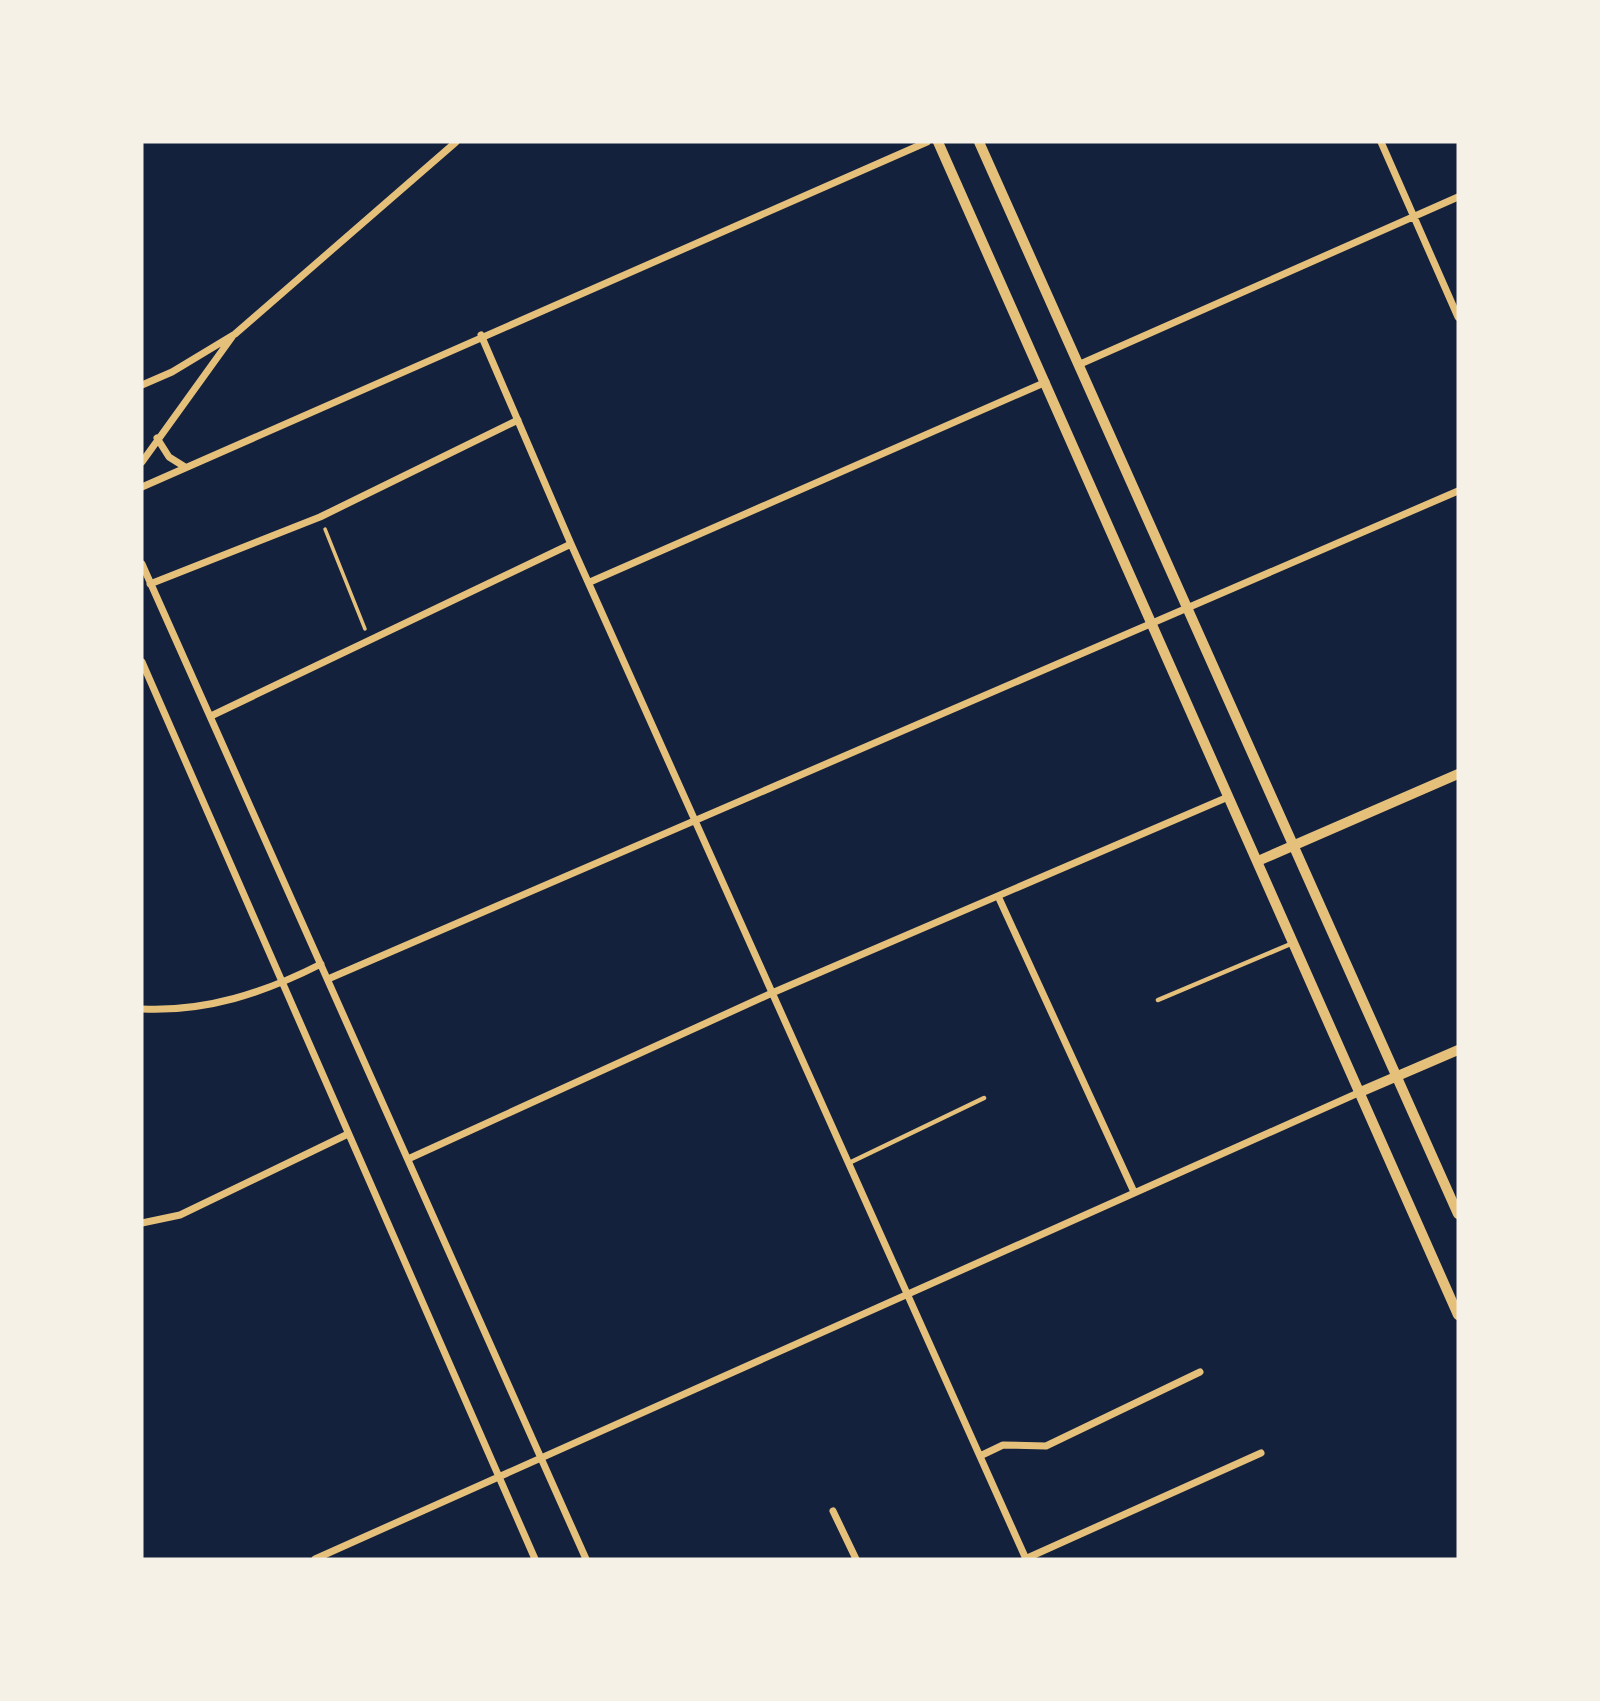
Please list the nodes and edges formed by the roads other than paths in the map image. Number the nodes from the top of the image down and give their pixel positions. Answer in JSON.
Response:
{"nodes":[{"id":1,"x":456,"y":142,"type":"edge"},
{"id":2,"x":927,"y":142,"type":"edge"},
{"id":3,"x":938,"y":142,"type":"edge"},
{"id":4,"x":979,"y":142,"type":"edge"},
{"id":5,"x":1381,"y":142,"type":"edge"},
{"id":6,"x":1458,"y":197,"type":"edge"},
{"id":7,"x":1414,"y":217,"type":"junction"},
{"id":8,"x":1458,"y":317,"type":"edge"},
{"id":9,"x":235,"y":334,"type":"junction"},
{"id":10,"x":481,"y":335,"type":"junction"},
{"id":11,"x":1078,"y":365,"type":"junction"},
{"id":12,"x":1046,"y":382,"type":"junction"},
{"id":13,"x":142,"y":385,"type":"edge"},
{"id":14,"x":518,"y":420,"type":"junction"},
{"id":15,"x":157,"y":438,"type":"junction"},
{"id":16,"x":142,"y":444,"type":"edge"},
{"id":17,"x":146,"y":452,"type":"junction"},
{"id":18,"x":142,"y":462,"type":"edge"},
{"id":19,"x":185,"y":467,"type":"junction"},
{"id":20,"x":142,"y":487,"type":"edge"},
{"id":21,"x":1458,"y":491,"type":"edge"},
{"id":22,"x":570,"y":544,"type":"junction"},
{"id":23,"x":142,"y":564,"type":"edge"},
{"id":24,"x":590,"y":582,"type":"junction"},
{"id":25,"x":150,"y":584,"type":"junction"},
{"id":26,"x":1188,"y":608,"type":"junction"},
{"id":27,"x":1151,"y":623,"type":"junction"},
{"id":28,"x":142,"y":662,"type":"edge"},
{"id":29,"x":211,"y":716,"type":"junction"},
{"id":30,"x":1458,"y":774,"type":"edge"},
{"id":31,"x":1228,"y":797,"type":"junction"},
{"id":32,"x":694,"y":820,"type":"junction"},
{"id":33,"x":1293,"y":846,"type":"junction"},
{"id":34,"x":1258,"y":861,"type":"junction"},
{"id":35,"x":998,"y":895,"type":"junction"},
{"id":36,"x":1294,"y":943,"type":"junction"},
{"id":37,"x":321,"y":964,"type":"junction"},
{"id":38,"x":328,"y":979,"type":"junction"},
{"id":39,"x":283,"y":983,"type":"junction"},
{"id":40,"x":772,"y":993,"type":"junction"},
{"id":41,"x":1158,"y":1000,"type":"dead end"},
{"id":42,"x":142,"y":1009,"type":"edge"},
{"id":43,"x":1458,"y":1050,"type":"edge"},
{"id":44,"x":1396,"y":1076,"type":"junction"},
{"id":45,"x":1357,"y":1093,"type":"junction"},
{"id":46,"x":984,"y":1098,"type":"dead end"},
{"id":47,"x":348,"y":1134,"type":"junction"},
{"id":48,"x":408,"y":1159,"type":"junction"},
{"id":49,"x":849,"y":1163,"type":"junction"},
{"id":50,"x":1134,"y":1192,"type":"junction"},
{"id":51,"x":1458,"y":1214,"type":"edge"},
{"id":52,"x":142,"y":1223,"type":"edge"},
{"id":53,"x":907,"y":1292,"type":"junction"},
{"id":54,"x":1458,"y":1315,"type":"edge"},
{"id":55,"x":1200,"y":1372,"type":"dead end"},
{"id":56,"x":1261,"y":1453,"type":"dead end"},
{"id":57,"x":980,"y":1456,"type":"junction"},
{"id":58,"x":539,"y":1457,"type":"junction"},
{"id":59,"x":498,"y":1476,"type":"junction"},
{"id":60,"x":833,"y":1511,"type":"dead end"},
{"id":61,"x":315,"y":1559,"type":"edge"},
{"id":62,"x":535,"y":1559,"type":"edge"},
{"id":63,"x":586,"y":1559,"type":"edge"},
{"id":64,"x":856,"y":1559,"type":"edge"},
{"id":65,"x":1025,"y":1559,"type":"edge"}],
"edges":[{"from":1,"to":9,"type":"street"},
{"from":2,"to":10,"type":"street"},
{"from":3,"to":12,"type":"street"},
{"from":4,"to":11,"type":"street"},
{"from":5,"to":7,"type":"street"},
{"from":6,"to":7,"type":"street"},
{"from":7,"to":8,"type":"street"},
{"from":7,"to":11,"type":"street"},
{"from":9,"to":13,"type":"street"},
{"from":9,"to":15,"type":"street"},
{"from":10,"to":14,"type":"street"},
{"from":10,"to":19,"type":"street"},
{"from":11,"to":26,"type":"street"},
{"from":12,"to":24,"type":"street"},
{"from":12,"to":27,"type":"street"},
{"from":14,"to":22,"type":"street"},
{"from":14,"to":25,"type":"street"},
{"from":15,"to":17,"type":"street"},
{"from":15,"to":19,"type":"street"},
{"from":16,"to":17,"type":"street"},
{"from":17,"to":18,"type":"street"},
{"from":19,"to":20,"type":"street"},
{"from":21,"to":26,"type":"street"},
{"from":22,"to":24,"type":"street"},
{"from":22,"to":29,"type":"street"},
{"from":23,"to":25,"type":"street"},
{"from":24,"to":32,"type":"street"},
{"from":25,"to":29,"type":"street"},
{"from":26,"to":27,"type":"street"},
{"from":26,"to":33,"type":"street"},
{"from":27,"to":31,"type":"street"},
{"from":27,"to":32,"type":"street"},
{"from":28,"to":39,"type":"street"},
{"from":29,"to":37,"type":"street"},
{"from":30,"to":33,"type":"street"},
{"from":31,"to":34,"type":"street"},
{"from":31,"to":35,"type":"street"},
{"from":32,"to":38,"type":"street"},
{"from":32,"to":40,"type":"street"},
{"from":33,"to":34,"type":"street"},
{"from":33,"to":44,"type":"street"},
{"from":34,"to":36,"type":"street"},
{"from":35,"to":40,"type":"street"},
{"from":35,"to":50,"type":"street"},
{"from":36,"to":41,"type":"lane"},
{"from":36,"to":45,"type":"street"},
{"from":37,"to":38,"type":"street"},
{"from":37,"to":39,"type":"street"},
{"from":38,"to":48,"type":"street"},
{"from":39,"to":42,"type":"street"},
{"from":39,"to":47,"type":"street"},
{"from":40,"to":48,"type":"street"},
{"from":40,"to":49,"type":"street"},
{"from":43,"to":44,"type":"street"},
{"from":44,"to":45,"type":"street"},
{"from":44,"to":51,"type":"street"},
{"from":45,"to":50,"type":"street"},
{"from":45,"to":54,"type":"street"},
{"from":46,"to":49,"type":"lane"},
{"from":47,"to":52,"type":"street"},
{"from":47,"to":59,"type":"street"},
{"from":48,"to":58,"type":"street"},
{"from":49,"to":53,"type":"street"},
{"from":50,"to":53,"type":"street"},
{"from":53,"to":57,"type":"street"},
{"from":53,"to":58,"type":"street"},
{"from":55,"to":57,"type":"street"},
{"from":56,"to":65,"type":"street"},
{"from":57,"to":65,"type":"street"},
{"from":58,"to":59,"type":"street"},
{"from":58,"to":63,"type":"street"},
{"from":59,"to":61,"type":"street"},
{"from":59,"to":62,"type":"street"},
{"from":60,"to":64,"type":"street"}]}
